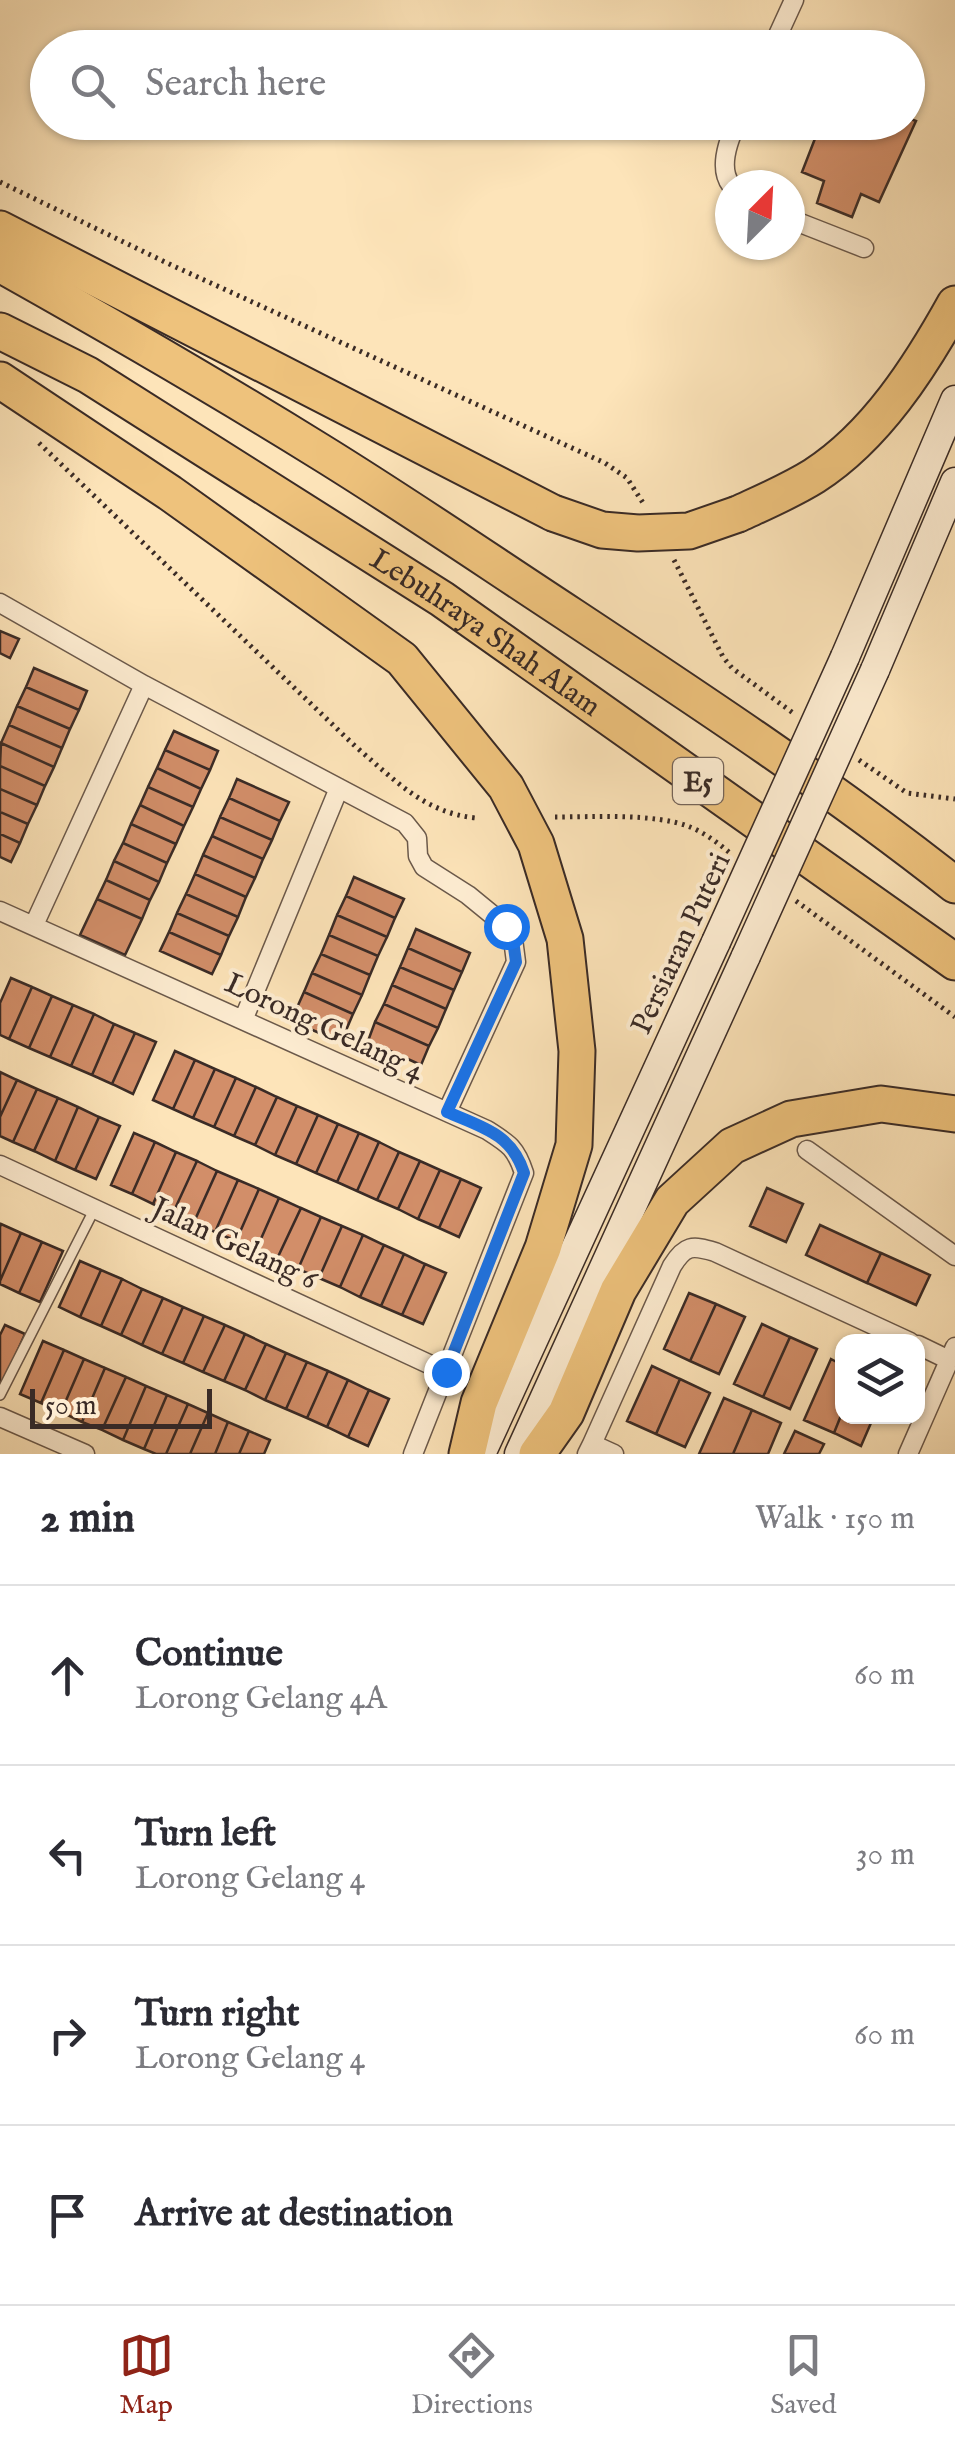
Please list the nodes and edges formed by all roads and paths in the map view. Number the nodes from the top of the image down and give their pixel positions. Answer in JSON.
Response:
{"nodes":[{"id":1,"x":794,"y":0,"type":"edge"},
{"id":2,"x":780,"y":30,"type":"edge"},
{"id":3,"x":729,"y":140,"type":"edge"},
{"id":4,"x":725,"y":170,"type":"edge"},
{"id":5,"x":0,"y":182,"type":"edge"},
{"id":6,"x":805,"y":225,"type":"edge"},
{"id":7,"x":0,"y":229,"type":"edge"},
{"id":8,"x":864,"y":248,"type":"dead end"},
{"id":9,"x":0,"y":264,"type":"edge"},
{"id":10,"x":955,"y":304,"type":"edge"},
{"id":11,"x":0,"y":331,"type":"edge"},
{"id":12,"x":0,"y":380,"type":"edge"},
{"id":13,"x":955,"y":400,"type":"edge"},
{"id":14,"x":26,"y":433,"type":"dead end"},
{"id":15,"x":955,"y":482,"type":"edge"},
{"id":16,"x":652,"y":518,"type":"dead end"},
{"id":17,"x":670,"y":551,"type":"dead end"},
{"id":18,"x":0,"y":603,"type":"edge"},
{"id":19,"x":699,"y":612,"type":"dead end"},
{"id":20,"x":144,"y":685,"type":"junction"},
{"id":21,"x":339,"y":788,"type":"junction"},
{"id":22,"x":476,"y":818,"type":"dead end"},
{"id":23,"x":794,"y":849,"type":"junction"},
{"id":24,"x":955,"y":884,"type":"edge"},
{"id":25,"x":0,"y":911,"type":"edge"},
{"id":26,"x":34,"y":925,"type":"junction"},
{"id":27,"x":955,"y":962,"type":"edge"},
{"id":28,"x":244,"y":1018,"type":"junction"},
{"id":29,"x":447,"y":1112,"type":"junction"},
{"id":30,"x":955,"y":1114,"type":"edge"},
{"id":31,"x":807,"y":1150,"type":"dead end"},
{"id":32,"x":0,"y":1165,"type":"edge"},
{"id":33,"x":95,"y":1208,"type":"junction"},
{"id":34,"x":955,"y":1256,"type":"edge"},
{"id":35,"x":893,"y":1334,"type":"edge"},
{"id":36,"x":925,"y":1347,"type":"edge"},
{"id":37,"x":952,"y":1353,"type":"edge"},
{"id":38,"x":446,"y":1372,"type":"junction"},
{"id":39,"x":0,"y":1394,"type":"edge"},
{"id":40,"x":0,"y":1416,"type":"edge"},
{"id":41,"x":589,"y":1449,"type":"edge"},
{"id":42,"x":85,"y":1454,"type":"edge"},
{"id":43,"x":413,"y":1454,"type":"edge"},
{"id":44,"x":467,"y":1454,"type":"edge"},
{"id":45,"x":481,"y":1454,"type":"edge"},
{"id":46,"x":518,"y":1454,"type":"edge"},
{"id":47,"x":538,"y":1454,"type":"edge"},
{"id":48,"x":614,"y":1454,"type":"edge"},
{"id":49,"x":908,"y":1454,"type":"edge"}],
"edges":[{"from":1,"to":2,"type":"street"},
{"from":3,"to":4,"type":"street"},
{"from":5,"to":16,"type":"path"},
{"from":6,"to":8,"type":"street"},
{"from":7,"to":10,"type":"highway","bridge":true},
{"from":9,"to":24,"type":"highway","name":"Lebuhraya Shah Alam","number":"E5"},
{"from":11,"to":23,"type":"highway","name":"Lebuhraya Shah Alam","number":"E5"},
{"from":12,"to":44,"type":"highway"},
{"from":13,"to":45,"type":"street","name":"Persiaran Puteri","bridge":true},
{"from":14,"to":22,"type":"path"},
{"from":15,"to":23,"type":"street","bridge":true},
{"from":17,"to":19,"type":"path"},
{"from":18,"to":20,"type":"street"},
{"from":20,"to":21,"type":"street"},
{"from":20,"to":26,"type":"street"},
{"from":21,"to":28,"type":"street"},
{"from":21,"to":29,"type":"street"},
{"from":23,"to":27,"type":"highway","name":"Lebuhraya Shah Alam","number":"E5"},
{"from":23,"to":46,"type":"street","bridge":true},
{"from":25,"to":26,"type":"street","name":"Lorong Gelang 4"},
{"from":26,"to":28,"type":"street","name":"Lorong Gelang 4"},
{"from":28,"to":29,"type":"street","name":"Lorong Gelang 4"},
{"from":29,"to":38,"type":"street","name":"Lorong Gelang 4"},
{"from":30,"to":47,"type":"highway"},
{"from":31,"to":34,"type":"street"},
{"from":32,"to":33,"type":"street","name":"Jalan Gelang 6"},
{"from":33,"to":38,"type":"street","name":"Jalan Gelang 6"},
{"from":33,"to":39,"type":"lane"},
{"from":35,"to":41,"type":"street"},
{"from":36,"to":37,"type":"street"},
{"from":37,"to":49,"type":"street"},
{"from":38,"to":43,"type":"street","name":"Lorong Gelang 4"},
{"from":40,"to":42,"type":"street"},
{"from":41,"to":48,"type":"street"}]}
